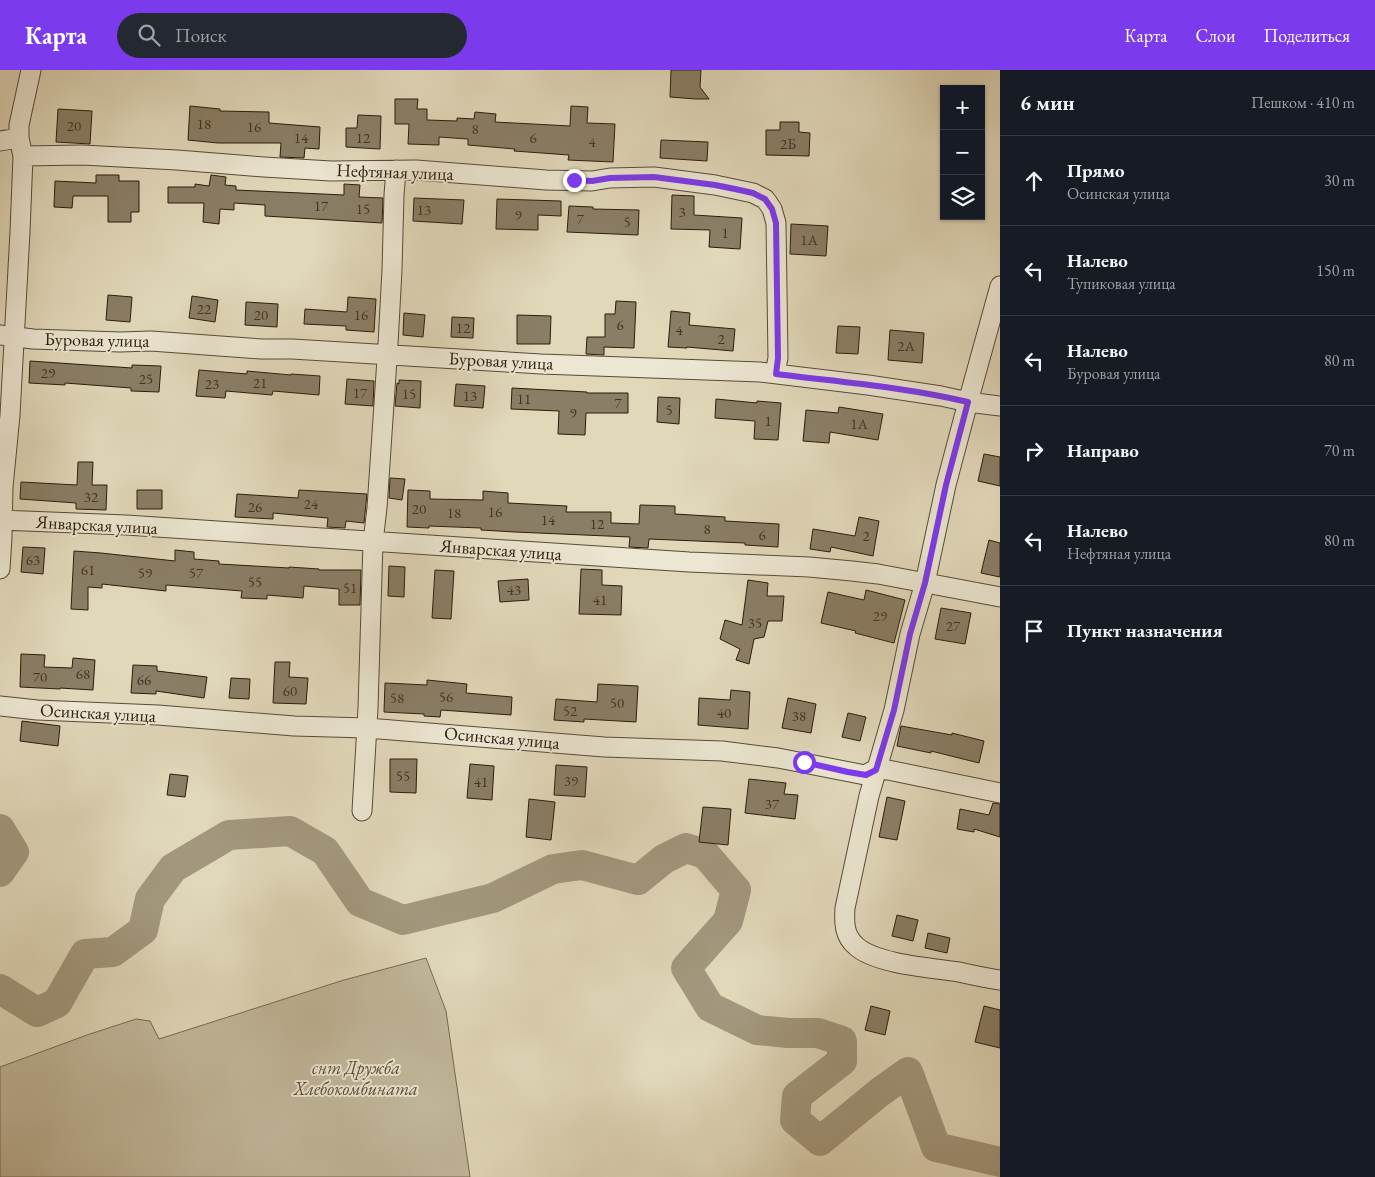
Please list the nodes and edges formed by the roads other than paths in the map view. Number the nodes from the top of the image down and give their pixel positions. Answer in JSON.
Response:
{"nodes":[{"id":1,"x":31,"y":70,"type":"edge"},
{"id":2,"x":0,"y":141,"type":"edge"},
{"id":3,"x":21,"y":147,"type":"junction"},
{"id":4,"x":396,"y":170,"type":"junction"},
{"id":5,"x":1000,"y":286,"type":"edge"},
{"id":6,"x":7,"y":336,"type":"edge"},
{"id":7,"x":387,"y":355,"type":"junction"},
{"id":8,"x":776,"y":374,"type":"junction"},
{"id":9,"x":968,"y":402,"type":"junction"},
{"id":10,"x":1000,"y":406,"type":"edge"},
{"id":11,"x":1,"y":520,"type":"edge"},
{"id":12,"x":373,"y":542,"type":"junction"},
{"id":13,"x":0,"y":569,"type":"edge"},
{"id":14,"x":925,"y":583,"type":"junction"},
{"id":15,"x":1000,"y":597,"type":"edge"},
{"id":16,"x":0,"y":706,"type":"edge"},
{"id":17,"x":367,"y":728,"type":"junction"},
{"id":18,"x":876,"y":770,"type":"junction"},
{"id":19,"x":1000,"y":793,"type":"edge"},
{"id":20,"x":362,"y":811,"type":"dead end"},
{"id":21,"x":1000,"y":980,"type":"edge"}],
"edges":[{"from":1,"to":3,"type":"street"},
{"from":2,"to":3,"type":"street","name":"Нефтяная улица"},
{"from":3,"to":4,"type":"street","name":"Нефтяная улица"},
{"from":3,"to":6,"type":"street"},
{"from":4,"to":7,"type":"street"},
{"from":4,"to":8,"type":"street","name":"Нефтяная улица"},
{"from":5,"to":9,"type":"street"},
{"from":6,"to":7,"type":"street","name":"Буровая улица"},
{"from":6,"to":11,"type":"street"},
{"from":7,"to":8,"type":"street","name":"Буровая улица"},
{"from":7,"to":12,"type":"street"},
{"from":8,"to":9,"type":"street","name":"Буровая улица"},
{"from":9,"to":10,"type":"street","name":"Буровая улица"},
{"from":9,"to":14,"type":"street"},
{"from":11,"to":12,"type":"street","name":"Январская улица"},
{"from":11,"to":13,"type":"street"},
{"from":12,"to":14,"type":"street","name":"Январская улица"},
{"from":12,"to":17,"type":"street"},
{"from":14,"to":15,"type":"street","name":"Январская улица"},
{"from":14,"to":18,"type":"street"},
{"from":16,"to":17,"type":"street","name":"Осинская улица"},
{"from":17,"to":18,"type":"street","name":"Осинская улица"},
{"from":17,"to":20,"type":"street"},
{"from":18,"to":19,"type":"street","name":"Осинская улица"},
{"from":18,"to":21,"type":"street"}]}
